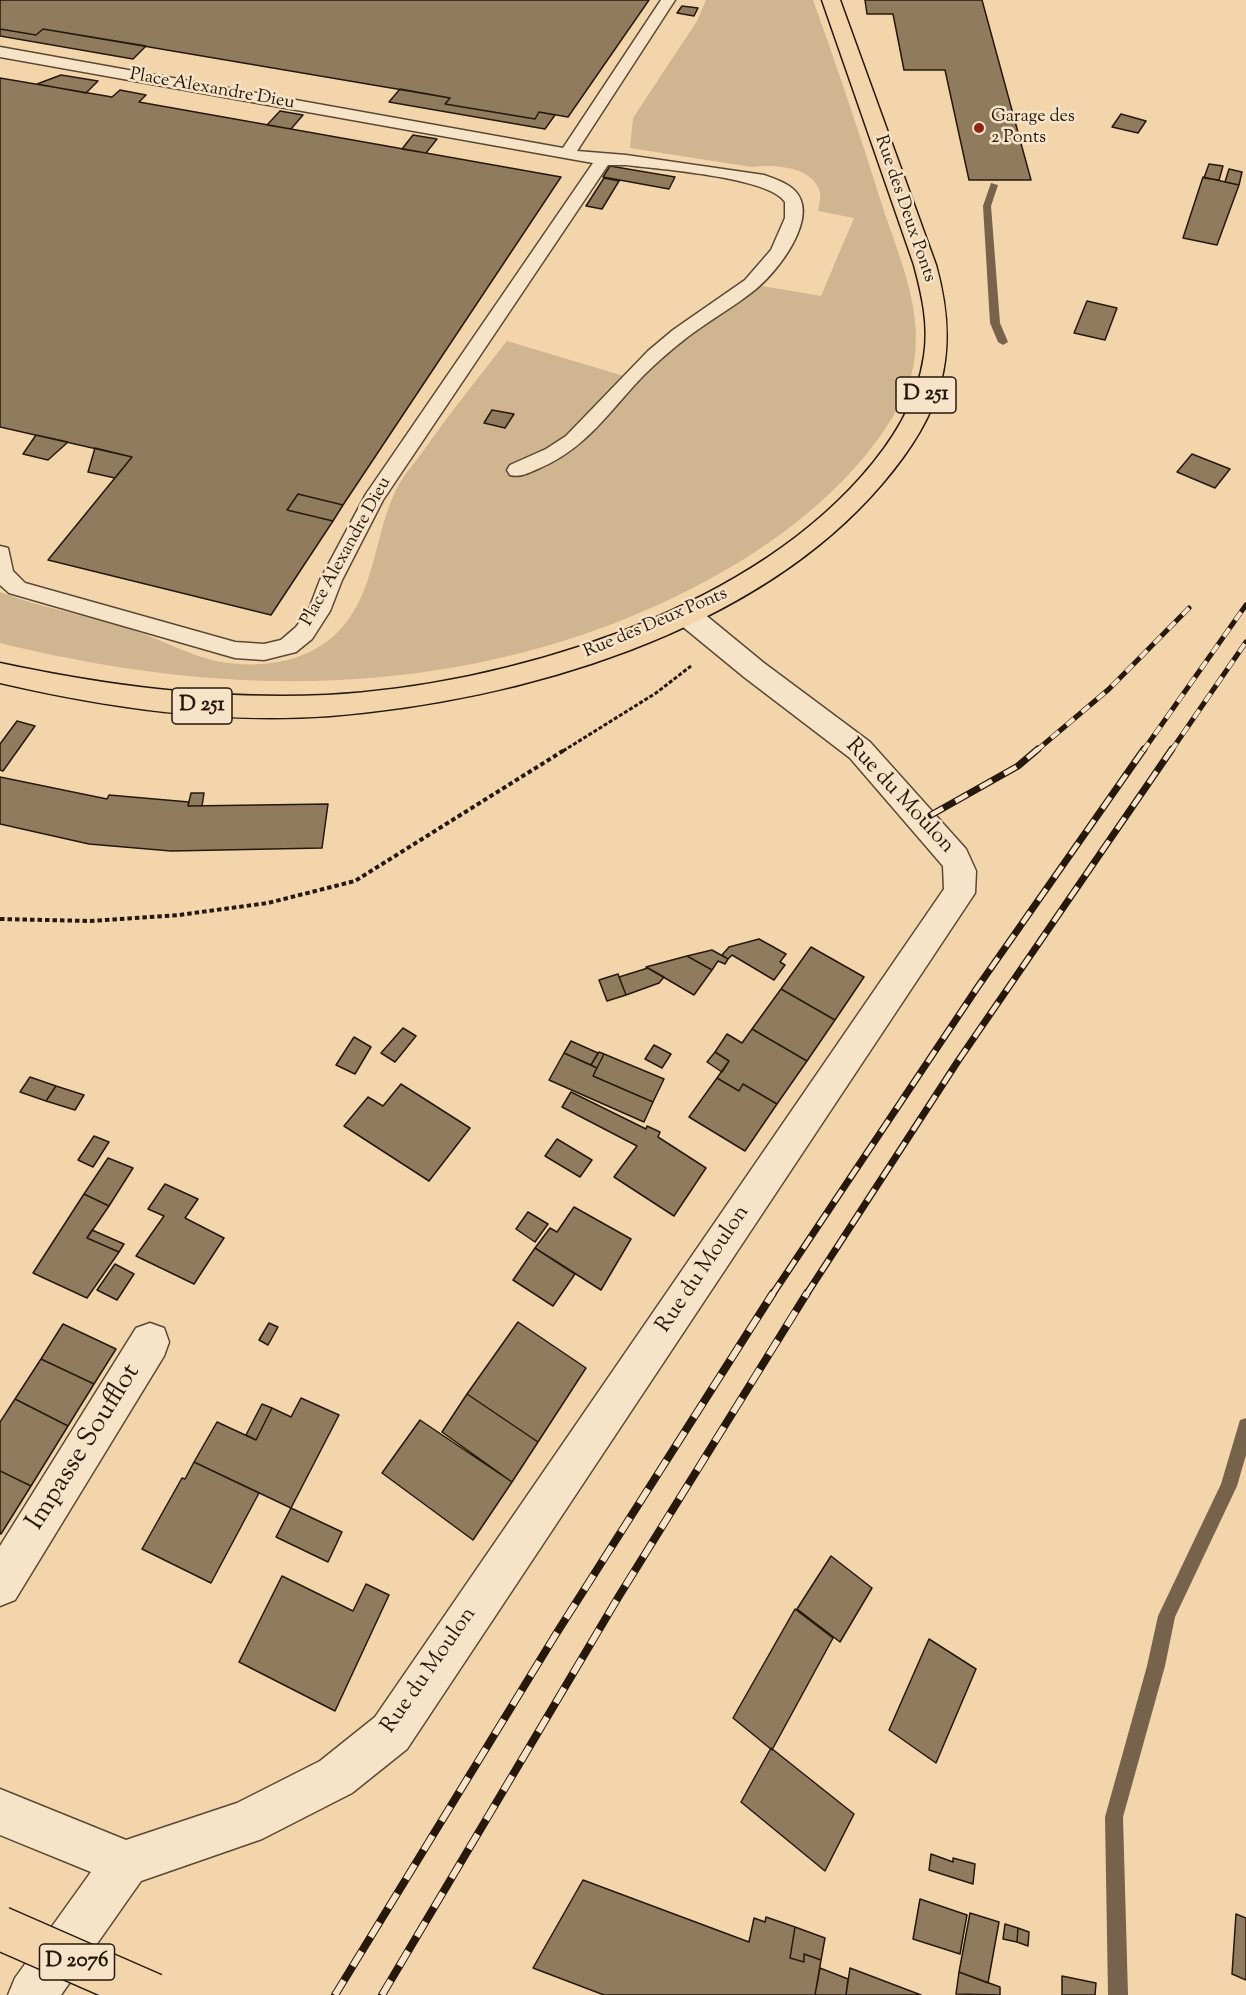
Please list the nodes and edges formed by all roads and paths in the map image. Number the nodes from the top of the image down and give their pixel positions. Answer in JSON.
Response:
{"nodes":[{"id":1,"x":668,"y":0,"type":"edge"},
{"id":2,"x":831,"y":0,"type":"edge"},
{"id":3,"x":0,"y":52,"type":"edge"},
{"id":4,"x":567,"y":154,"type":"junction"},
{"id":5,"x":603,"y":160,"type":"junction"},
{"id":6,"x":517,"y":470,"type":"dead end"},
{"id":7,"x":0,"y":553,"type":"edge"},
{"id":8,"x":687,"y":615,"type":"junction"},
{"id":9,"x":720,"y":642,"type":"junction"},
{"id":10,"x":0,"y":673,"type":"edge"},
{"id":11,"x":0,"y":919,"type":"edge"},
{"id":12,"x":150,"y":1342,"type":"dead end"},
{"id":13,"x":0,"y":1585,"type":"edge"},
{"id":14,"x":0,"y":1812,"type":"edge"},
{"id":15,"x":126,"y":1863,"type":"junction"},
{"id":16,"x":0,"y":1928,"type":"edge"},
{"id":17,"x":32,"y":1995,"type":"edge"},
{"id":18,"x":153,"y":1995,"type":"edge"}],
"edges":[{"from":1,"to":4,"type":"lane"},
{"from":2,"to":8,"type":"main road","name":"Rue des Deux Ponts","number":"D 251"},
{"from":3,"to":4,"type":"lane","name":"Place Alexandre Dieu"},
{"from":4,"to":5,"type":"lane","name":"Place Alexandre Dieu"},
{"from":5,"to":6,"type":"lane"},
{"from":5,"to":7,"type":"lane","name":"Place Alexandre Dieu"},
{"from":8,"to":9,"type":"street","name":"Rue du Moulon"},
{"from":8,"to":10,"type":"main road","name":"Rue des Deux Ponts","number":"D 251"},
{"from":9,"to":11,"type":"path"},
{"from":9,"to":15,"type":"street","name":"Rue du Moulon"},
{"from":12,"to":13,"type":"street","name":"Impasse Soufflot"},
{"from":14,"to":15,"type":"street"},
{"from":15,"to":17,"type":"street"},
{"from":16,"to":18,"type":"main road","number":"D 2076","bridge":true}]}
